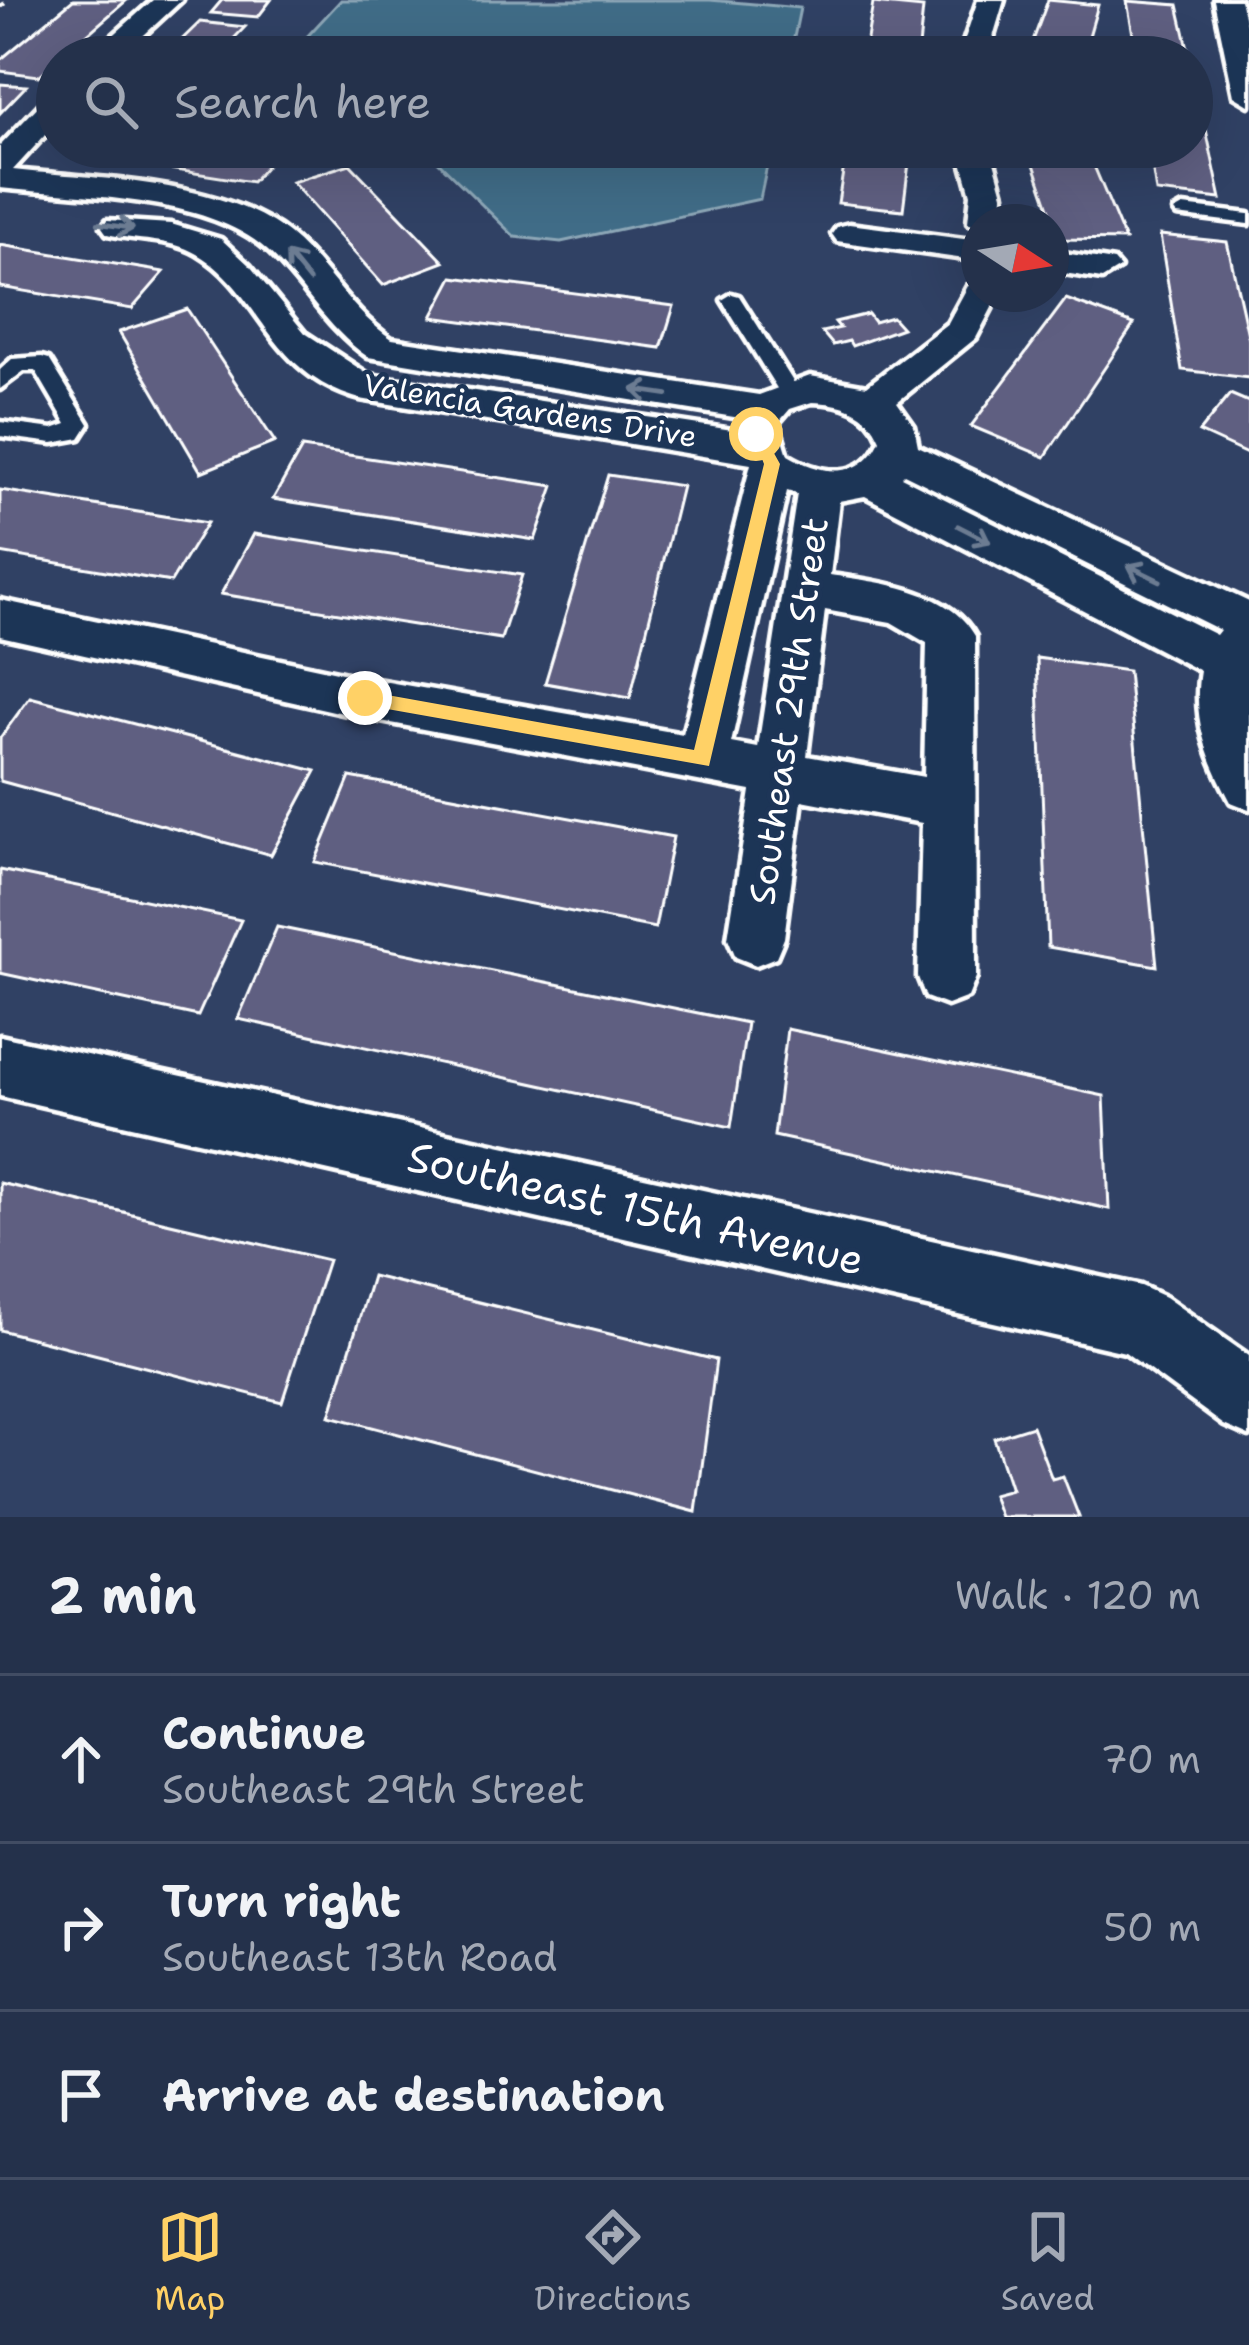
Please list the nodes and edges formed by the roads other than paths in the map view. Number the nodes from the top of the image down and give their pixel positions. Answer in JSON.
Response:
{"nodes":[{"id":1,"x":169,"y":0,"type":"edge"},
{"id":2,"x":991,"y":0,"type":"edge"},
{"id":3,"x":1227,"y":0,"type":"edge"},
{"id":4,"x":127,"y":36,"type":"edge"},
{"id":5,"x":980,"y":36,"type":"edge"},
{"id":6,"x":1249,"y":96,"type":"edge"},
{"id":7,"x":36,"y":126,"type":"edge"},
{"id":8,"x":0,"y":165,"type":"edge"},
{"id":9,"x":980,"y":168,"type":"edge"},
{"id":10,"x":0,"y":178,"type":"edge"},
{"id":11,"x":986,"y":204,"type":"edge"},
{"id":12,"x":0,"y":209,"type":"edge"},
{"id":13,"x":1183,"y":212,"type":"dead end"},
{"id":14,"x":1249,"y":219,"type":"edge"},
{"id":15,"x":849,"y":234,"type":"dead end"},
{"id":16,"x":961,"y":249,"type":"edge"},
{"id":17,"x":1069,"y":263,"type":"edge"},
{"id":18,"x":1102,"y":268,"type":"dead end"},
{"id":19,"x":732,"y":300,"type":"dead end"},
{"id":20,"x":970,"y":312,"type":"edge"},
{"id":21,"x":0,"y":382,"type":"edge"},
{"id":22,"x":872,"y":402,"type":"junction"},
{"id":23,"x":772,"y":428,"type":"junction"},
{"id":24,"x":0,"y":429,"type":"edge"},
{"id":25,"x":884,"y":467,"type":"junction"},
{"id":26,"x":820,"y":485,"type":"junction"},
{"id":27,"x":806,"y":589,"type":"junction"},
{"id":28,"x":0,"y":618,"type":"edge"},
{"id":29,"x":1241,"y":637,"type":"edge"},
{"id":30,"x":702,"y":760,"type":"junction"},
{"id":31,"x":780,"y":774,"type":"junction"},
{"id":32,"x":1249,"y":786,"type":"edge"},
{"id":33,"x":950,"y":805,"type":"junction"},
{"id":34,"x":757,"y":938,"type":"dead end"},
{"id":35,"x":946,"y":977,"type":"dead end"},
{"id":36,"x":0,"y":1066,"type":"edge"},
{"id":37,"x":1249,"y":1400,"type":"edge"}],
"edges":[{"from":1,"to":4,"type":"street"},
{"from":2,"to":5,"type":"street"},
{"from":3,"to":6,"type":"street"},
{"from":7,"to":8,"type":"street"},
{"from":9,"to":11,"type":"street"},
{"from":23,"to":10,"type":"street","name":"Valencia Gardens Drive","one_way":true},
{"from":12,"to":23,"type":"street","name":"Valencia Gardens Drive","one_way":true},
{"from":13,"to":14,"type":"lane"},
{"from":15,"to":16,"type":"street"},
{"from":17,"to":18,"type":"street"},
{"from":19,"to":23,"type":"lane"},
{"from":20,"to":22,"type":"street"},
{"from":21,"to":24,"type":"lane"},
{"from":22,"to":23,"type":"street"},
{"from":22,"to":25,"type":"street"},
{"from":23,"to":26,"type":"street"},
{"from":23,"to":30,"type":"street","name":"Southeast 29th Street"},
{"from":25,"to":26,"type":"street"},
{"from":25,"to":29,"type":"street"},
{"from":26,"to":27,"type":"street","name":"Southeast 29th Street"},
{"from":27,"to":31,"type":"street","name":"Southeast 29th Street"},
{"from":27,"to":33,"type":"street"},
{"from":28,"to":30,"type":"street"},
{"from":29,"to":32,"type":"street"},
{"from":30,"to":31,"type":"street"},
{"from":31,"to":33,"type":"street"},
{"from":31,"to":34,"type":"street","name":"Southeast 29th Street"},
{"from":33,"to":35,"type":"street"},
{"from":36,"to":37,"type":"street","name":"Southeast 15th Avenue"}]}
